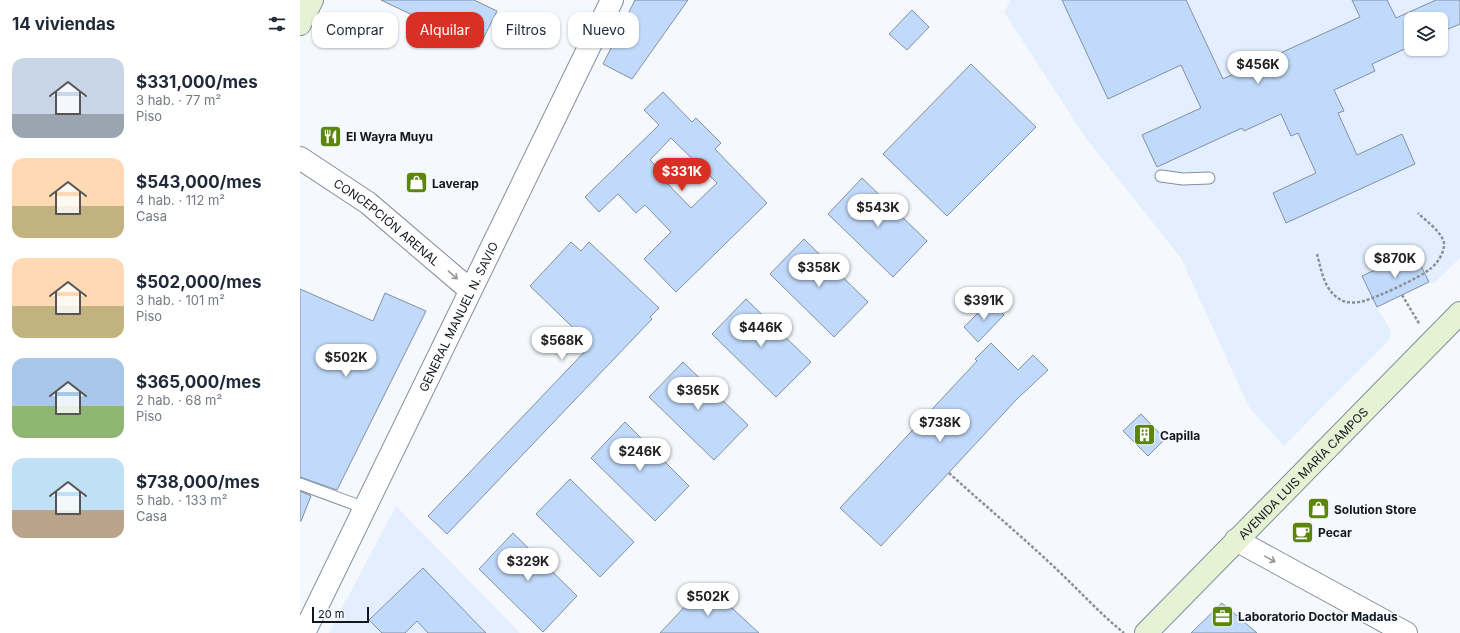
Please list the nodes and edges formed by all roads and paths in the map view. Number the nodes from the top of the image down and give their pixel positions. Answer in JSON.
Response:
{"nodes":[{"id":1,"x":312,"y":0,"type":"edge"},
{"id":2,"x":612,"y":0,"type":"edge"},
{"id":3,"x":300,"y":24,"type":"edge"},
{"id":4,"x":300,"y":158,"type":"edge"},
{"id":5,"x":1161,"y":176,"type":"dead end"},
{"id":6,"x":1209,"y":178,"type":"dead end"},
{"id":7,"x":1418,"y":213,"type":"dead end"},
{"id":8,"x":1317,"y":254,"type":"dead end"},
{"id":9,"x":470,"y":290,"type":"junction"},
{"id":10,"x":1402,"y":295,"type":"dead end"},
{"id":11,"x":1460,"y":313,"type":"edge"},
{"id":12,"x":1430,"y":343,"type":"junction"},
{"id":13,"x":949,"y":473,"type":"dead end"},
{"id":14,"x":300,"y":484,"type":"edge"},
{"id":15,"x":365,"y":508,"type":"junction"},
{"id":16,"x":1236,"y":540,"type":"junction"},
{"id":17,"x":304,"y":633,"type":"edge"},
{"id":18,"x":1124,"y":633,"type":"edge"},
{"id":19,"x":1146,"y":633,"type":"edge"},
{"id":20,"x":1406,"y":633,"type":"edge"}],
"edges":[{"from":1,"to":3,"type":"main road"},
{"from":2,"to":9,"type":"street","name":"GENERAL MANUEL N. SAVIO"},
{"from":4,"to":9,"type":"street","name":"CONCEPCIÓN ARENAL","one_way":true},
{"from":5,"to":6,"type":"lane"},
{"from":7,"to":8,"type":"path"},
{"from":9,"to":15,"type":"street","name":"GENERAL MANUEL N. SAVIO"},
{"from":10,"to":12,"type":"path"},
{"from":11,"to":12,"type":"main road","name":"AVENIDA LUIS MARÍA CAMPOS"},
{"from":12,"to":16,"type":"main road","name":"AVENIDA LUIS MARÍA CAMPOS"},
{"from":13,"to":18,"type":"path"},
{"from":14,"to":15,"type":"lane"},
{"from":15,"to":17,"type":"street","name":"GENERAL MANUEL N. SAVIO"},
{"from":16,"to":19,"type":"main road","name":"AVENIDA LUIS MARÍA CAMPOS"},
{"from":16,"to":20,"type":"street","one_way":true}]}
